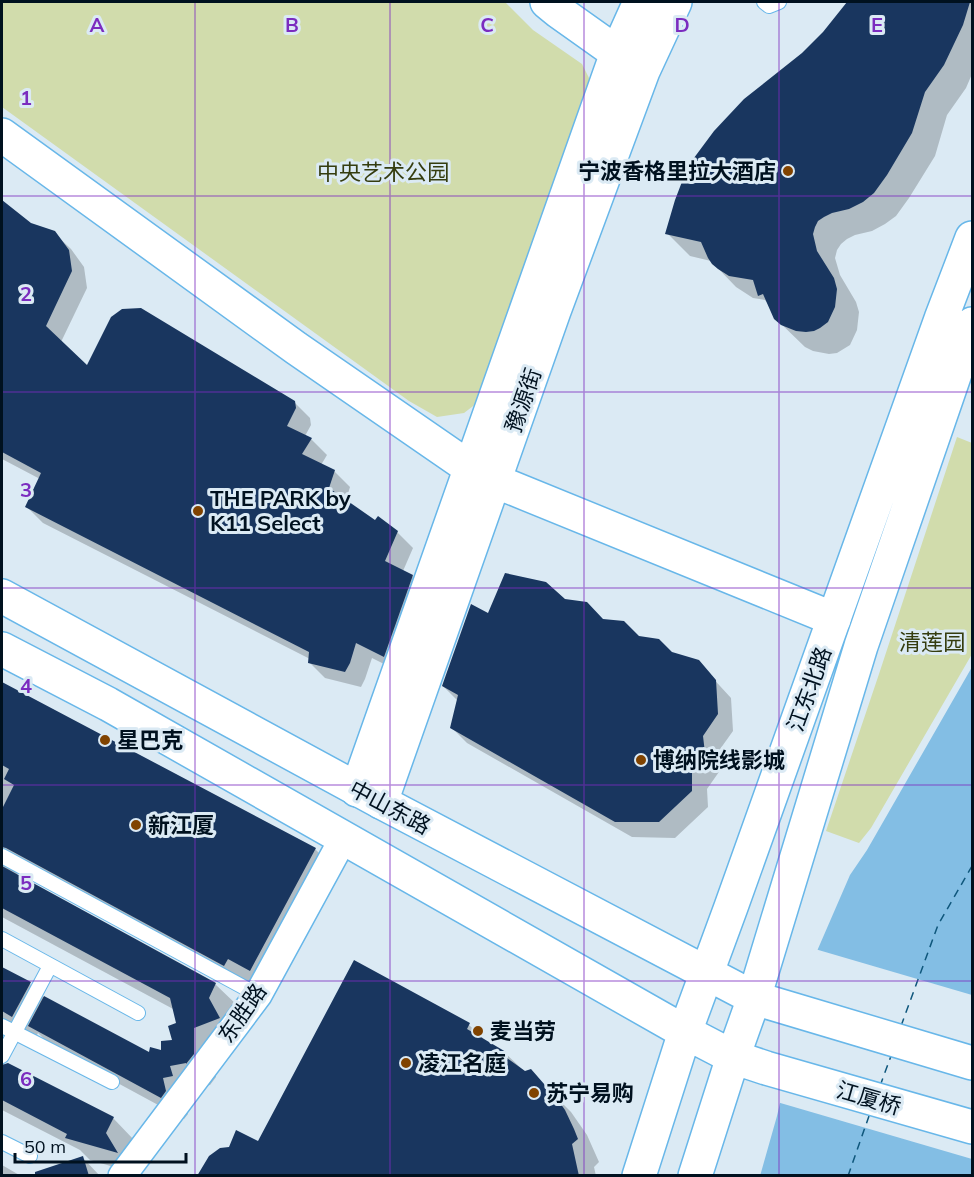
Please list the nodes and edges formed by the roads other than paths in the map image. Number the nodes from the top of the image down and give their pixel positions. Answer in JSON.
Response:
{"nodes":[{"id":1,"x":547,"y":2,"type":"edge"},
{"id":2,"x":640,"y":2,"type":"edge"},
{"id":3,"x":675,"y":2,"type":"edge"},
{"id":4,"x":764,"y":2,"type":"edge"},
{"id":5,"x":779,"y":2,"type":"edge"},
{"id":6,"x":630,"y":62,"type":"junction"},
{"id":7,"x":2,"y":135,"type":"edge"},
{"id":8,"x":972,"y":238,"type":"edge"},
{"id":9,"x":972,"y":324,"type":"edge"},
{"id":10,"x":483,"y":474,"type":"junction"},
{"id":11,"x":2,"y":596,"type":"edge"},
{"id":12,"x":834,"y":619,"type":"junction"},
{"id":13,"x":2,"y":649,"type":"edge"},
{"id":14,"x":369,"y":796,"type":"junction"},
{"id":15,"x":343,"y":839,"type":"junction"},
{"id":16,"x":2,"y":856,"type":"edge"},
{"id":17,"x":2,"y":939,"type":"edge"},
{"id":18,"x":50,"y":966,"type":"junction"},
{"id":19,"x":707,"y":975,"type":"junction"},
{"id":20,"x":258,"y":995,"type":"junction"},
{"id":21,"x":768,"y":1003,"type":"junction"},
{"id":22,"x":138,"y":1012,"type":"dead end"},
{"id":23,"x":8,"y":1030,"type":"edge"},
{"id":24,"x":685,"y":1032,"type":"junction"},
{"id":25,"x":2,"y":1056,"type":"edge"},
{"id":26,"x":733,"y":1057,"type":"junction"},
{"id":27,"x":972,"y":1063,"type":"edge"},
{"id":28,"x":112,"y":1082,"type":"dead end"},
{"id":29,"x":972,"y":1127,"type":"edge"},
{"id":30,"x":2,"y":1142,"type":"edge"},
{"id":31,"x":30,"y":1156,"type":"dead end"},
{"id":32,"x":122,"y":1176,"type":"edge"},
{"id":33,"x":639,"y":1176,"type":"edge"},
{"id":34,"x":695,"y":1176,"type":"edge"}],
"edges":[{"from":1,"to":6,"type":"main road"},
{"from":2,"to":6,"type":"main road","name":"豫源街"},
{"from":3,"to":6,"type":"main road","name":"豫源街"},
{"from":4,"to":5,"type":"lane"},
{"from":6,"to":10,"type":"main road","name":"豫源街"},
{"from":7,"to":10,"type":"main road"},
{"from":8,"to":12,"type":"main road","name":"江东北路"},
{"from":9,"to":21,"type":"main road","name":"江东北路"},
{"from":10,"to":12,"type":"main road"},
{"from":10,"to":14,"type":"main road","name":"豫源街"},
{"from":11,"to":14,"type":"main road","name":"中山东路"},
{"from":12,"to":19,"type":"main road","name":"江东北路"},
{"from":13,"to":15,"type":"main road"},
{"from":14,"to":19,"type":"main road","name":"中山东路"},
{"from":15,"to":20,"type":"street","name":"东胜路"},
{"from":15,"to":24,"type":"main road"},
{"from":16,"to":20,"type":"lane"},
{"from":17,"to":18,"type":"lane"},
{"from":18,"to":22,"type":"lane"},
{"from":18,"to":23,"type":"lane"},
{"from":19,"to":21,"type":"main road","name":"中山东路"},
{"from":19,"to":24,"type":"main road","name":"江东北路"},
{"from":20,"to":32,"type":"street","name":"东胜路"},
{"from":21,"to":26,"type":"main road","name":"江东北路"},
{"from":21,"to":27,"type":"main road"},
{"from":23,"to":25,"type":"lane"},
{"from":23,"to":28,"type":"lane"},
{"from":24,"to":26,"type":"main road"},
{"from":24,"to":33,"type":"main road","name":"江东北路"},
{"from":26,"to":29,"type":"main road","name":"江厦桥"},
{"from":26,"to":34,"type":"main road","name":"江东北路"},
{"from":30,"to":31,"type":"lane"}]}
